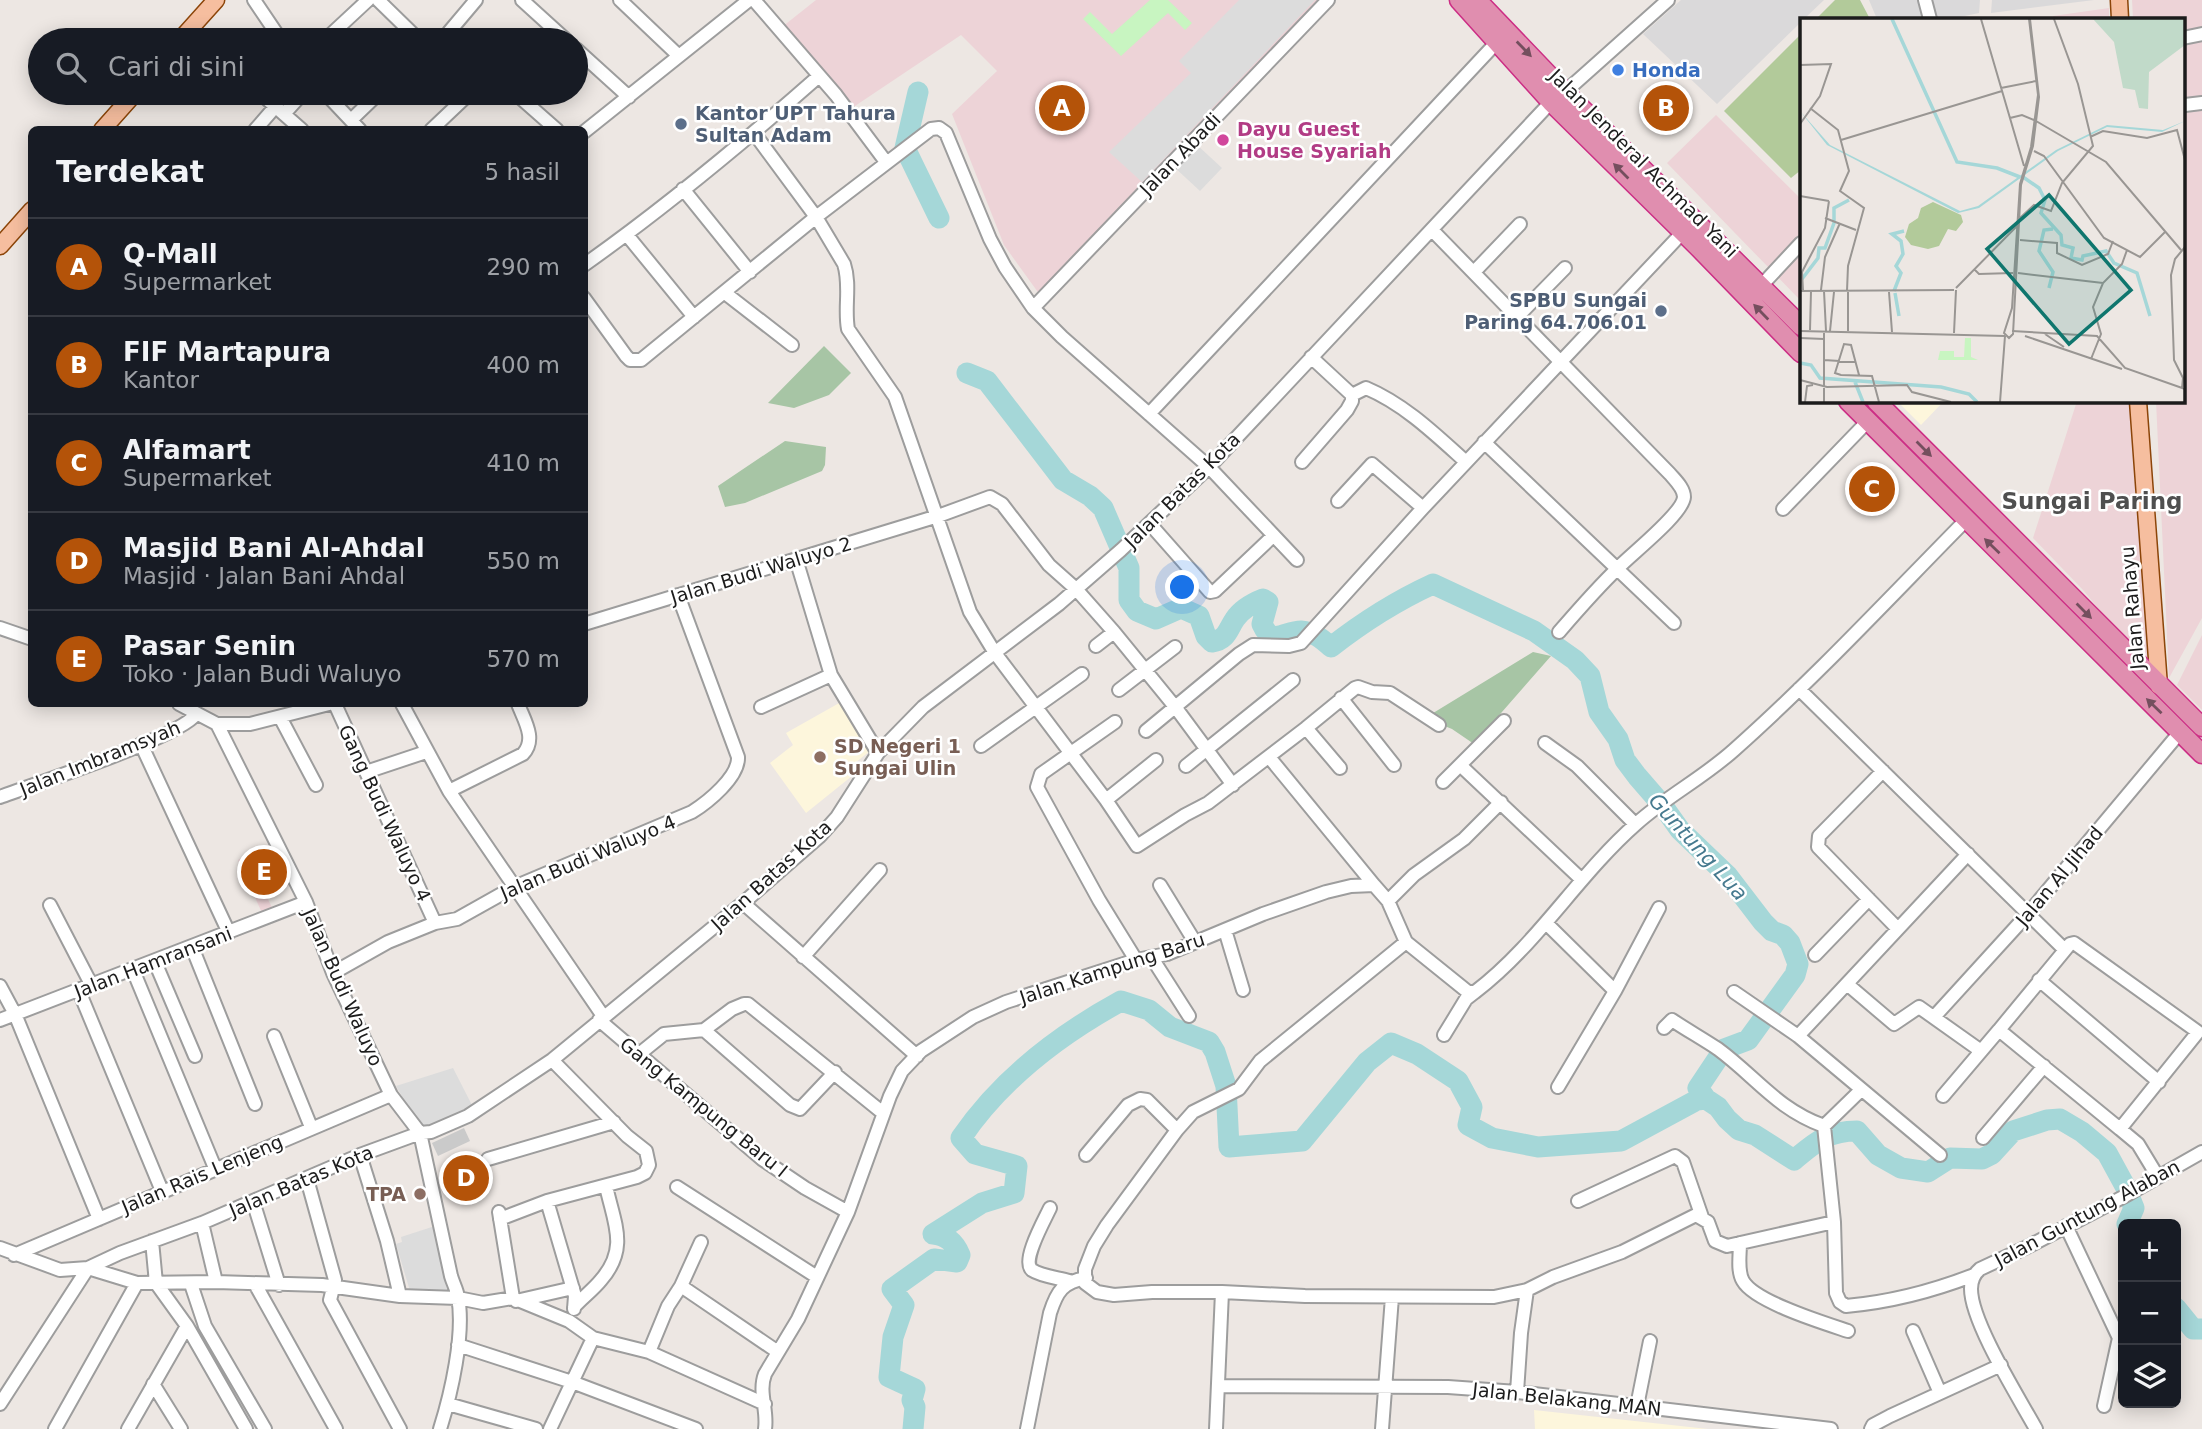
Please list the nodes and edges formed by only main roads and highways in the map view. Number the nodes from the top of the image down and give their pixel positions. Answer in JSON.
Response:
{"nodes":[{"id":1,"x":216,"y":0,"type":"edge"},
{"id":2,"x":1458,"y":0,"type":"edge"},
{"id":3,"x":1477,"y":0,"type":"edge"},
{"id":4,"x":2119,"y":0,"type":"edge"},
{"id":5,"x":2120,"y":18,"type":"edge"},
{"id":6,"x":197,"y":28,"type":"edge"},
{"id":7,"x":1558,"y":97,"type":"junction"},
{"id":8,"x":124,"y":105,"type":"edge"},
{"id":9,"x":106,"y":126,"type":"edge"},
{"id":10,"x":1655,"y":193,"type":"junction"},
{"id":11,"x":28,"y":214,"type":"edge"},
{"id":12,"x":0,"y":246,"type":"edge"},
{"id":13,"x":1800,"y":325,"type":"edge"},
{"id":14,"x":1800,"y":352,"type":"edge"},
{"id":15,"x":1849,"y":402,"type":"edge"},
{"id":16,"x":1877,"y":402,"type":"edge"},
{"id":17,"x":2138,"y":402,"type":"edge"},
{"id":18,"x":2033,"y":573,"type":"junction"},
{"id":19,"x":2058,"y":598,"type":"junction"},
{"id":20,"x":2159,"y":686,"type":"junction"},
{"id":21,"x":2202,"y":727,"type":"edge"},
{"id":22,"x":2202,"y":754,"type":"edge"}],
"edges":[{"from":1,"to":6,"type":"main road"},
{"from":2,"to":7,"type":"highway","name":"Jalan Jenderal Achmad Yani"},
{"from":3,"to":7,"type":"highway","name":"Jalan Jenderal Achmad Yani","one_way":true},
{"from":4,"to":5,"type":"main road"},
{"from":7,"to":10,"type":"highway","name":"Jalan Jenderal Achmad Yani"},
{"from":8,"to":9,"type":"main road"},
{"from":10,"to":13,"type":"highway","name":"Jalan Jenderal Achmad Yani"},
{"from":14,"to":10,"type":"highway","name":"Jalan Jenderal Achmad Yani","one_way":true},
{"from":11,"to":12,"type":"main road"},
{"from":18,"to":15,"type":"highway","one_way":true},
{"from":16,"to":18,"type":"highway","one_way":true},
{"from":17,"to":20,"type":"main road","name":"Jalan Rahayu"},
{"from":18,"to":19,"type":"highway"},
{"from":19,"to":20,"type":"highway","one_way":true},
{"from":22,"to":19,"type":"highway","one_way":true},
{"from":20,"to":21,"type":"highway"}]}
